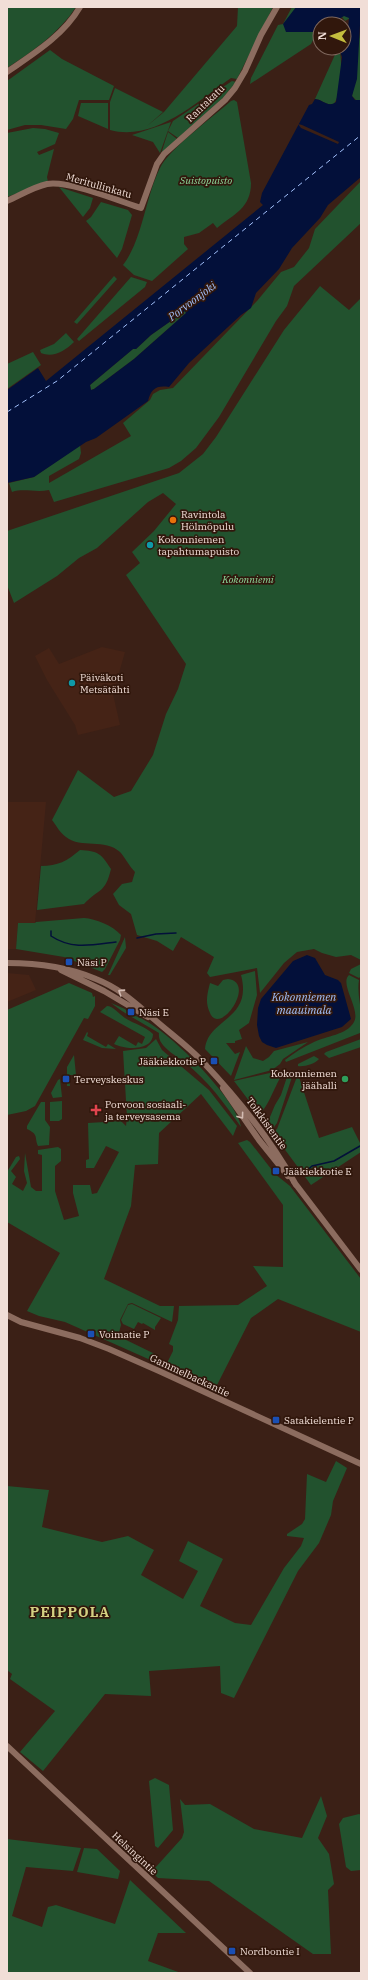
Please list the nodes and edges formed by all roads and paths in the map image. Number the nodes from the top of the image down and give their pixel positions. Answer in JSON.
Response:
{"nodes":[{"id":1,"x":80,"y":7,"type":"edge"},
{"id":2,"x":277,"y":7,"type":"edge"},
{"id":3,"x":7,"y":72,"type":"edge"},
{"id":4,"x":7,"y":201,"type":"edge"},
{"id":5,"x":141,"y":208,"type":"joint"},
{"id":6,"x":7,"y":963,"type":"edge"},
{"id":7,"x":361,"y":1270,"type":"edge"},
{"id":8,"x":7,"y":1315,"type":"edge"},
{"id":9,"x":361,"y":1464,"type":"edge"},
{"id":10,"x":7,"y":1746,"type":"edge"},
{"id":11,"x":250,"y":1973,"type":"edge"}],
"edges":[{"from":1,"to":3,"type":"street"},
{"from":2,"to":5,"type":"street","name":"Rantakatu"},
{"from":4,"to":5,"type":"street","name":"Meritullinkatu"},
{"from":6,"to":7,"type":"street","name":"Tolkkistentie"},
{"from":8,"to":9,"type":"street","name":"Gammelbackantie"},
{"from":10,"to":11,"type":"street","name":"Helsingintie"}]}
